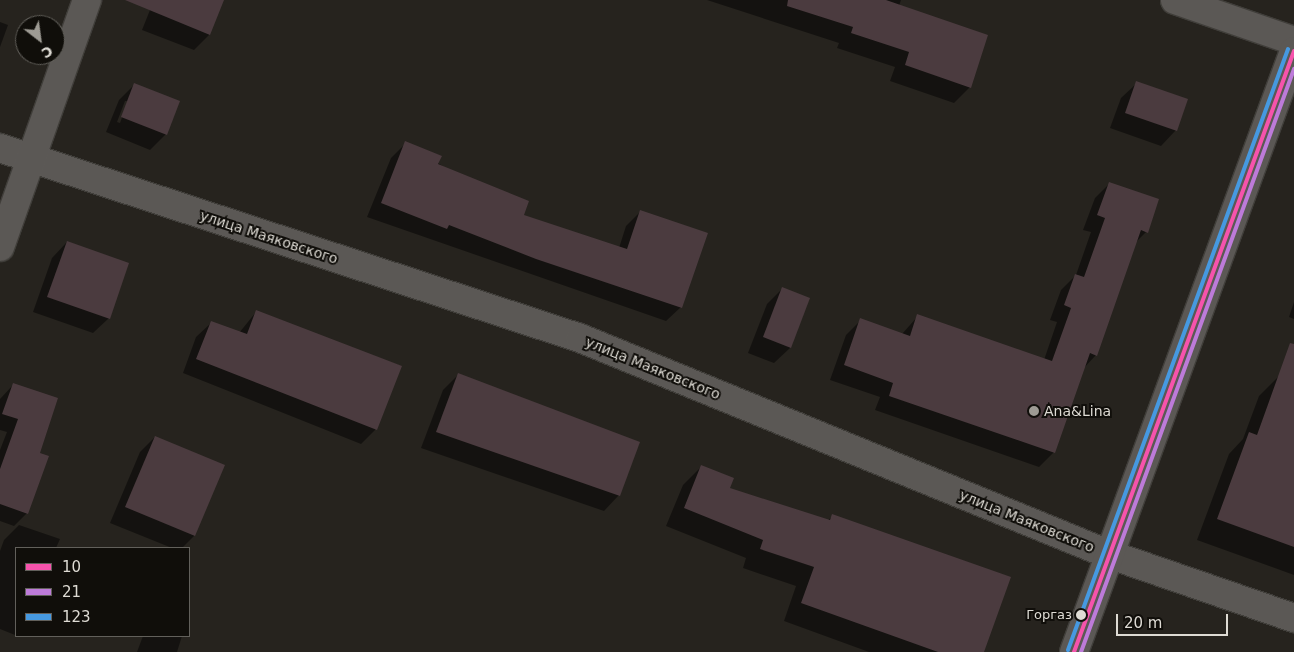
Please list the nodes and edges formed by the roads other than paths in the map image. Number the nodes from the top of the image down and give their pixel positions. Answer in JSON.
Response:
{"nodes":[{"id":1,"x":87,"y":0,"type":"edge"},
{"id":2,"x":1175,"y":0,"type":"edge"},
{"id":3,"x":1294,"y":41,"type":"edge"},
{"id":4,"x":1294,"y":51,"type":"edge"},
{"id":5,"x":0,"y":148,"type":"edge"},
{"id":6,"x":32,"y":160,"type":"junction"},
{"id":7,"x":0,"y":247,"type":"edge"},
{"id":8,"x":1108,"y":554,"type":"junction"},
{"id":9,"x":1294,"y":618,"type":"edge"},
{"id":10,"x":1074,"y":652,"type":"edge"}],
"edges":[{"from":1,"to":6,"type":"street"},
{"from":2,"to":3,"type":"street"},
{"from":4,"to":8,"type":"street"},
{"from":5,"to":6,"type":"street","name":"улица Маяковского"},
{"from":6,"to":7,"type":"street"},
{"from":6,"to":8,"type":"street","name":"улица Маяковского"},
{"from":8,"to":9,"type":"street","name":"улица Маяковского"},
{"from":8,"to":10,"type":"street"}]}
